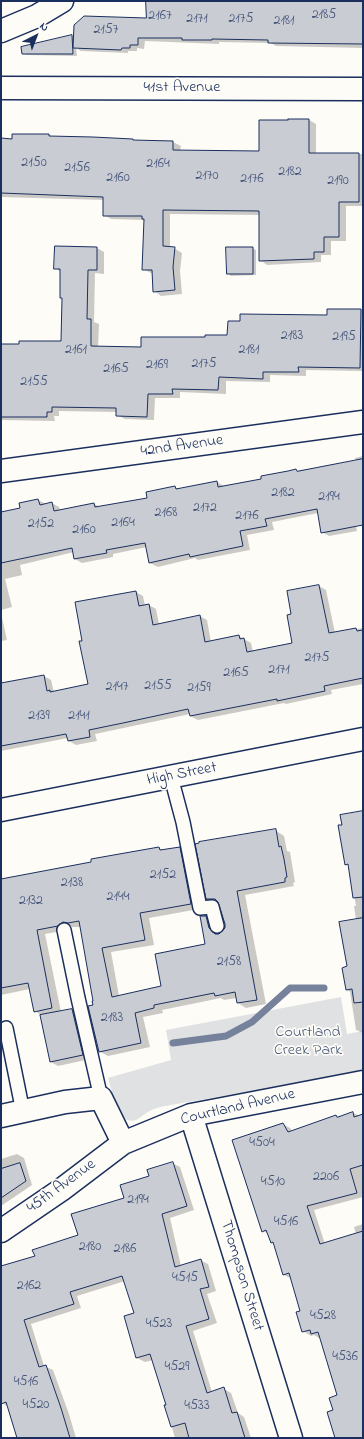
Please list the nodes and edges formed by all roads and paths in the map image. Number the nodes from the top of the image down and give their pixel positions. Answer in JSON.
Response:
{"nodes":[{"id":1,"x":62,"y":1,"type":"edge"},
{"id":2,"x":1,"y":31,"type":"edge"},
{"id":3,"x":1,"y":88,"type":"edge"},
{"id":4,"x":363,"y":89,"type":"edge"},
{"id":5,"x":363,"y":422,"type":"edge"},
{"id":6,"x":1,"y":471,"type":"edge"},
{"id":7,"x":363,"y":739,"type":"edge"},
{"id":8,"x":171,"y":777,"type":"junction"},
{"id":9,"x":1,"y":810,"type":"edge"},
{"id":10,"x":217,"y":926,"type":"dead end"},
{"id":11,"x":64,"y":930,"type":"dead end"},
{"id":12,"x":6,"y":1028,"type":"dead end"},
{"id":13,"x":363,"y":1082,"type":"edge"},
{"id":14,"x":101,"y":1098,"type":"junction"},
{"id":15,"x":23,"y":1112,"type":"junction"},
{"id":16,"x":191,"y":1115,"type":"junction"},
{"id":17,"x":1,"y":1116,"type":"edge"},
{"id":18,"x":123,"y":1144,"type":"junction"},
{"id":19,"x":1,"y":1231,"type":"edge"},
{"id":20,"x":291,"y":1438,"type":"edge"}],
"edges":[{"from":1,"to":2,"type":"street"},
{"from":3,"to":4,"type":"street","name":"41st Avenue"},
{"from":5,"to":6,"type":"street","name":"42nd Avenue"},
{"from":7,"to":8,"type":"street","name":"High Street"},
{"from":8,"to":9,"type":"street","name":"High Street"},
{"from":8,"to":10,"type":"lane"},
{"from":11,"to":14,"type":"lane"},
{"from":12,"to":15,"type":"lane"},
{"from":13,"to":16,"type":"street","name":"Courtland Avenue"},
{"from":14,"to":15,"type":"street"},
{"from":14,"to":18,"type":"street"},
{"from":15,"to":17,"type":"street"},
{"from":16,"to":18,"type":"street","name":"Courtland Avenue"},
{"from":16,"to":20,"type":"street","name":"Thompson Street"},
{"from":18,"to":19,"type":"street","name":"45th Avenue"}]}
